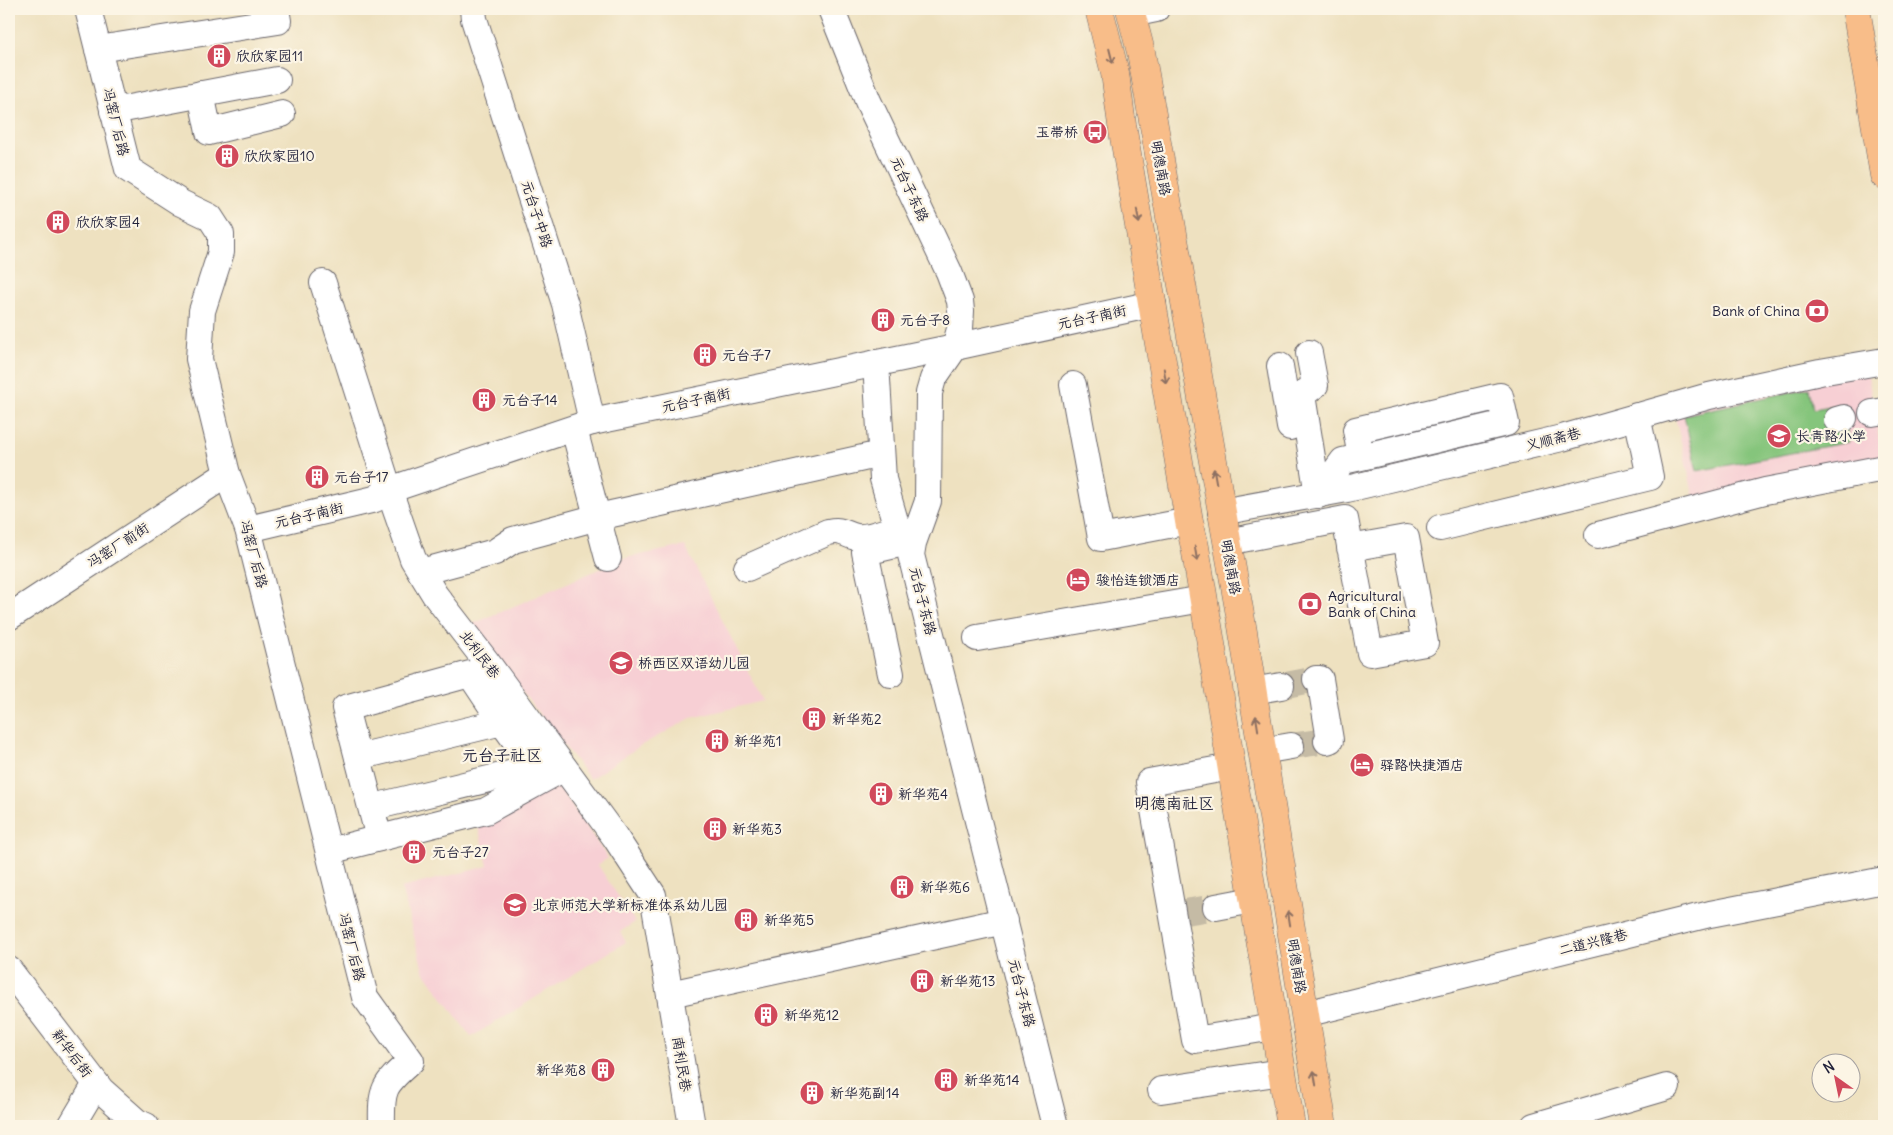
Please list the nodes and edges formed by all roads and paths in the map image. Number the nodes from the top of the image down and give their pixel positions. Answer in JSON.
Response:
{"nodes":[{"id":1,"x":88,"y":9,"type":"edge"},
{"id":2,"x":473,"y":9,"type":"edge"},
{"id":3,"x":831,"y":9,"type":"edge"},
{"id":4,"x":1099,"y":9,"type":"edge"},
{"id":5,"x":1856,"y":9,"type":"edge"},
{"id":6,"x":1140,"y":10,"type":"edge"},
{"id":7,"x":277,"y":15,"type":"edge"},
{"id":8,"x":98,"y":49,"type":"junction"},
{"id":9,"x":278,"y":80,"type":"dead end"},
{"id":10,"x":201,"y":94,"type":"junction"},
{"id":11,"x":113,"y":111,"type":"junction"},
{"id":12,"x":282,"y":114,"type":"dead end"},
{"id":13,"x":1884,"y":175,"type":"edge"},
{"id":14,"x":323,"y":284,"type":"dead end"},
{"id":15,"x":1153,"y":304,"type":"junction"},
{"id":16,"x":955,"y":347,"type":"junction"},
{"id":17,"x":1309,"y":353,"type":"dead end"},
{"id":18,"x":1884,"y":361,"type":"edge"},
{"id":19,"x":876,"y":363,"type":"junction"},
{"id":20,"x":1280,"y":366,"type":"dead end"},
{"id":21,"x":1073,"y":385,"type":"dead end"},
{"id":22,"x":1637,"y":416,"type":"junction"},
{"id":23,"x":583,"y":425,"type":"junction"},
{"id":24,"x":881,"y":454,"type":"junction"},
{"id":25,"x":1362,"y":457,"type":"junction"},
{"id":26,"x":1884,"y":468,"type":"edge"},
{"id":27,"x":227,"y":474,"type":"junction"},
{"id":28,"x":389,"y":490,"type":"junction"},
{"id":29,"x":1309,"y":496,"type":"junction"},
{"id":30,"x":1221,"y":512,"type":"junction"},
{"id":31,"x":598,"y":517,"type":"junction"},
{"id":32,"x":1189,"y":521,"type":"junction"},
{"id":33,"x":1440,"y":528,"type":"dead end"},
{"id":34,"x":248,"y":529,"type":"junction"},
{"id":35,"x":911,"y":530,"type":"junction"},
{"id":36,"x":1598,"y":535,"type":"dead end"},
{"id":37,"x":1227,"y":542,"type":"junction"},
{"id":38,"x":1350,"y":548,"type":"dead end"},
{"id":39,"x":608,"y":558,"type":"dead end"},
{"id":40,"x":747,"y":568,"type":"dead end"},
{"id":41,"x":421,"y":572,"type":"junction"},
{"id":42,"x":1202,"y":599,"type":"junction"},
{"id":43,"x":9,"y":617,"type":"edge"},
{"id":44,"x":977,"y":638,"type":"dead end"},
{"id":45,"x":891,"y":674,"type":"dead end"},
{"id":46,"x":1316,"y":679,"type":"dead end"},
{"id":47,"x":1281,"y":686,"type":"tunnel mouth"},
{"id":48,"x":1252,"y":691,"type":"junction"},
{"id":49,"x":502,"y":722,"type":"junction"},
{"id":50,"x":1326,"y":740,"type":"dead end"},
{"id":51,"x":1291,"y":746,"type":"tunnel mouth"},
{"id":52,"x":1262,"y":751,"type":"junction"},
{"id":53,"x":358,"y":757,"type":"junction"},
{"id":54,"x":562,"y":765,"type":"junction"},
{"id":55,"x":1231,"y":767,"type":"junction"},
{"id":56,"x":535,"y":768,"type":"junction"},
{"id":57,"x":386,"y":804,"type":"dead end"},
{"id":58,"x":379,"y":838,"type":"junction"},
{"id":59,"x":329,"y":851,"type":"junction"},
{"id":60,"x":1884,"y":880,"type":"edge"},
{"id":61,"x":1253,"y":900,"type":"junction"},
{"id":62,"x":1216,"y":907,"type":"tunnel mouth"},
{"id":63,"x":1004,"y":921,"type":"junction"},
{"id":64,"x":9,"y":970,"type":"edge"},
{"id":65,"x":671,"y":998,"type":"junction"},
{"id":66,"x":1305,"y":1014,"type":"junction"},
{"id":67,"x":1274,"y":1027,"type":"junction"},
{"id":68,"x":1282,"y":1072,"type":"junction"},
{"id":69,"x":96,"y":1084,"type":"junction"},
{"id":70,"x":1667,"y":1087,"type":"dead end"},
{"id":71,"x":1162,"y":1090,"type":"dead end"},
{"id":72,"x":71,"y":1126,"type":"edge"},
{"id":73,"x":146,"y":1126,"type":"edge"},
{"id":74,"x":382,"y":1126,"type":"edge"},
{"id":75,"x":692,"y":1126,"type":"edge"},
{"id":76,"x":1055,"y":1126,"type":"edge"},
{"id":77,"x":1291,"y":1126,"type":"edge"},
{"id":78,"x":1323,"y":1126,"type":"edge"},
{"id":79,"x":1534,"y":1126,"type":"edge"}],
"edges":[{"from":1,"to":8,"type":"street","name":"冯窑厂后路"},
{"from":2,"to":23,"type":"street","name":"元台子中路"},
{"from":3,"to":16,"type":"street","name":"元台子东路"},
{"from":4,"to":15,"type":"main road","one_way":true},
{"from":5,"to":13,"type":"main road"},
{"from":30,"to":6,"type":"main road","name":"明德南路","one_way":true},
{"from":7,"to":8,"type":"street"},
{"from":8,"to":11,"type":"street","name":"冯窑厂后路"},
{"from":9,"to":10,"type":"street"},
{"from":10,"to":11,"type":"street"},
{"from":10,"to":12,"type":"street"},
{"from":11,"to":27,"type":"street","name":"冯窑厂后路"},
{"from":14,"to":28,"type":"street","name":"北利民巷"},
{"from":15,"to":16,"type":"street","name":"元台子南街"},
{"from":15,"to":32,"type":"main road","one_way":true},
{"from":16,"to":19,"type":"street","name":"元台子南街"},
{"from":16,"to":35,"type":"street","name":"元台子东路"},
{"from":17,"to":29,"type":"street"},
{"from":18,"to":22,"type":"street","name":"义顺斋巷"},
{"from":19,"to":23,"type":"street","name":"元台子南街"},
{"from":19,"to":24,"type":"street"},
{"from":20,"to":29,"type":"street"},
{"from":21,"to":32,"type":"street"},
{"from":22,"to":29,"type":"street","name":"义顺斋巷"},
{"from":22,"to":33,"type":"street"},
{"from":23,"to":28,"type":"street","name":"元台子南街"},
{"from":23,"to":31,"type":"street","name":"元台子中路"},
{"from":24,"to":31,"type":"street"},
{"from":24,"to":35,"type":"street"},
{"from":25,"to":25,"type":"street"},
{"from":25,"to":29,"type":"street"},
{"from":26,"to":36,"type":"street"},
{"from":27,"to":34,"type":"street","name":"冯窑厂后路"},
{"from":27,"to":43,"type":"street","name":"冯窑厂前街"},
{"from":28,"to":34,"type":"street","name":"元台子南街"},
{"from":28,"to":41,"type":"street","name":"北利民巷"},
{"from":29,"to":30,"type":"street","name":"义顺斋巷"},
{"from":30,"to":37,"type":"main road","name":"明德南路"},
{"from":31,"to":39,"type":"street","name":"元台子中路"},
{"from":31,"to":41,"type":"street"},
{"from":32,"to":42,"type":"main road","one_way":true},
{"from":34,"to":59,"type":"street","name":"冯窑厂后路"},
{"from":35,"to":40,"type":"street"},
{"from":35,"to":45,"type":"street"},
{"from":35,"to":63,"type":"street","name":"元台子东路"},
{"from":37,"to":38,"type":"street"},
{"from":37,"to":48,"type":"main road","name":"明德南路"},
{"from":41,"to":54,"type":"street","name":"北利民巷"},
{"from":42,"to":44,"type":"street"},
{"from":42,"to":55,"type":"main road"},
{"from":46,"to":50,"type":"street"},
{"from":47,"to":48,"type":"street"},
{"from":52,"to":48,"type":"main road","name":"明德南路","one_way":true},
{"from":49,"to":53,"type":"street"},
{"from":49,"to":53,"type":"street"},
{"from":49,"to":56,"type":"street"},
{"from":51,"to":52,"type":"street"},
{"from":66,"to":52,"type":"main road","name":"明德南路","one_way":true},
{"from":53,"to":58,"type":"street"},
{"from":54,"to":56,"type":"street"},
{"from":54,"to":58,"type":"street"},
{"from":54,"to":65,"type":"street","name":"北利民巷"},
{"from":55,"to":61,"type":"main road"},
{"from":55,"to":67,"type":"street"},
{"from":56,"to":57,"type":"street"},
{"from":58,"to":59,"type":"street"},
{"from":59,"to":74,"type":"street","name":"冯窑厂后路"},
{"from":60,"to":66,"type":"street","name":"二道兴隆巷"},
{"from":61,"to":62,"type":"street"},
{"from":61,"to":67,"type":"main road"},
{"from":63,"to":65,"type":"street"},
{"from":63,"to":76,"type":"street","name":"元台子东路"},
{"from":64,"to":69,"type":"street","name":"新华后街"},
{"from":65,"to":75,"type":"street","name":"南利民巷"},
{"from":78,"to":66,"type":"main road","name":"明德南路","one_way":true},
{"from":67,"to":68,"type":"main road"},
{"from":68,"to":71,"type":"street"},
{"from":68,"to":77,"type":"main road"},
{"from":69,"to":72,"type":"street"},
{"from":69,"to":73,"type":"street","name":"新华后街"},
{"from":70,"to":79,"type":"street"}]}
